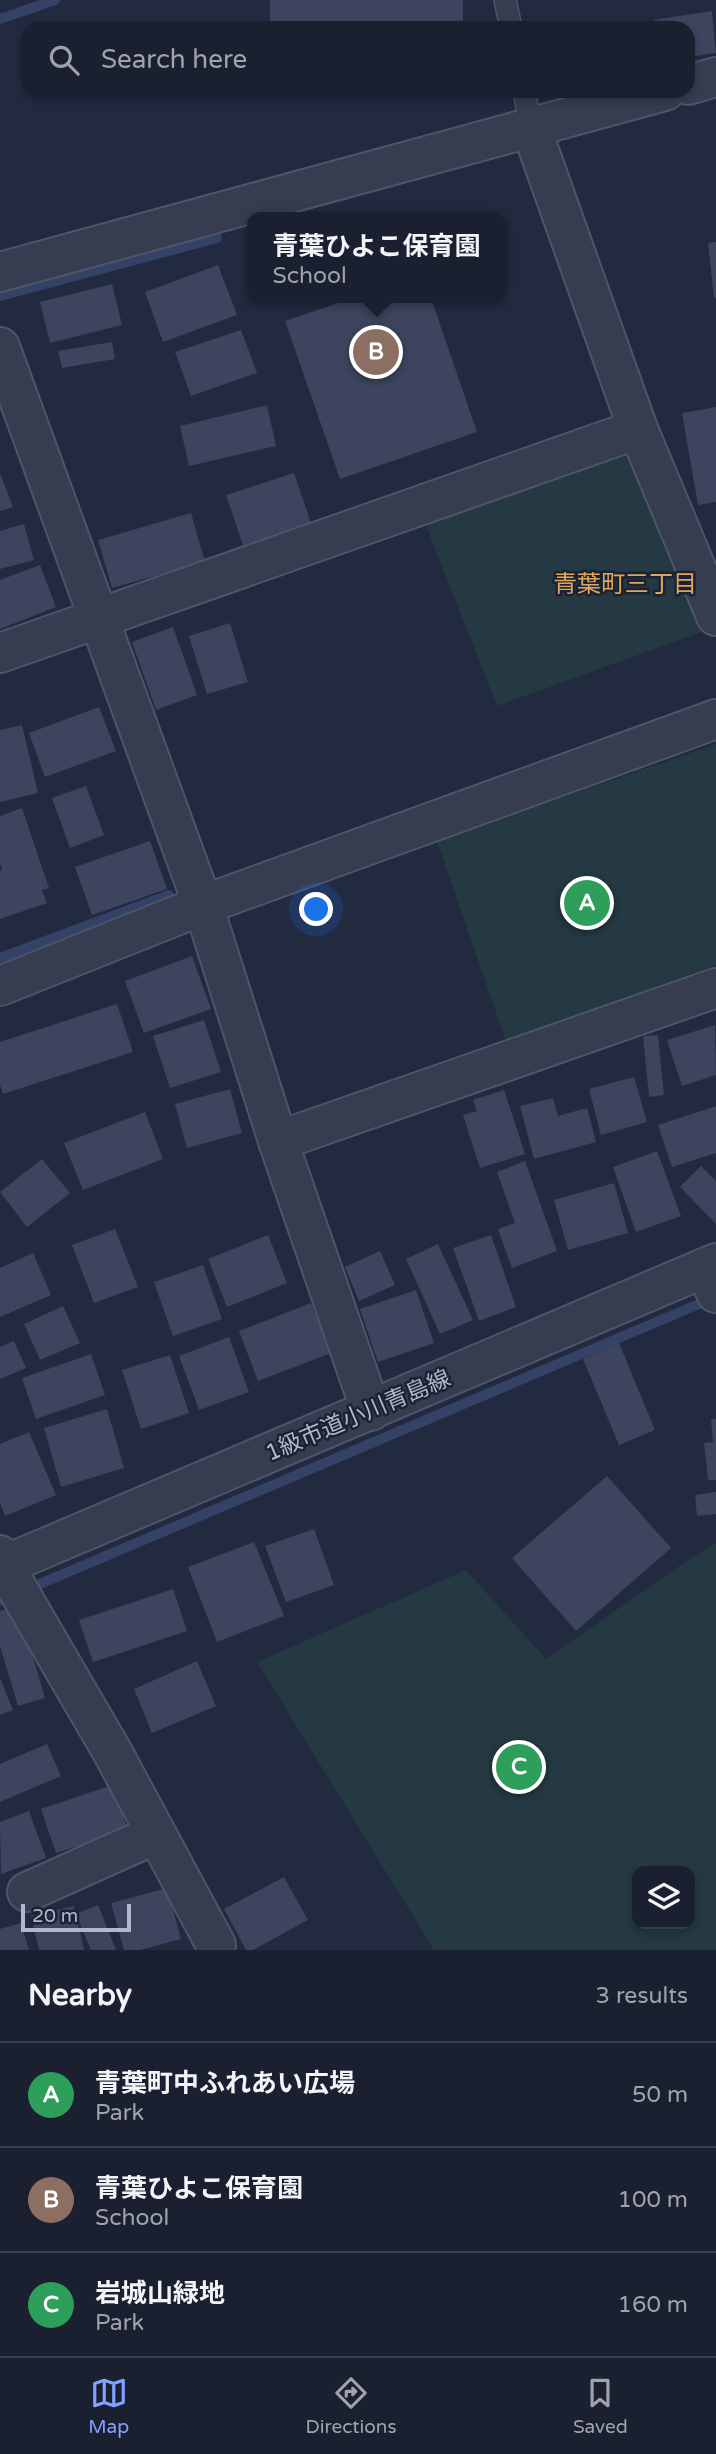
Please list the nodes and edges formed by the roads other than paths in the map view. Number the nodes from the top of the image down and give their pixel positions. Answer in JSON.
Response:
{"nodes":[{"id":1,"x":505,"y":0,"type":"edge"},
{"id":2,"x":510,"y":21,"type":"edge"},
{"id":3,"x":716,"y":77,"type":"edge"},
{"id":4,"x":695,"y":83,"type":"edge"},
{"id":5,"x":525,"y":98,"type":"edge"},
{"id":6,"x":640,"y":98,"type":"edge"},
{"id":7,"x":531,"y":128,"type":"junction"},
{"id":8,"x":0,"y":272,"type":"edge"},
{"id":9,"x":0,"y":346,"type":"edge"},
{"id":10,"x":638,"y":429,"type":"junction"},
{"id":11,"x":716,"y":616,"type":"edge"},
{"id":12,"x":97,"y":618,"type":"junction"},
{"id":13,"x":0,"y":653,"type":"edge"},
{"id":14,"x":716,"y":719,"type":"edge"},
{"id":15,"x":203,"y":905,"type":"junction"},
{"id":16,"x":0,"y":986,"type":"edge"},
{"id":17,"x":716,"y":988,"type":"edge"},
{"id":18,"x":278,"y":1141,"type":"junction"},
{"id":19,"x":712,"y":1275,"type":"edge"},
{"id":20,"x":371,"y":1411,"type":"junction"},
{"id":21,"x":1,"y":1562,"type":"edge"},
{"id":22,"x":156,"y":1834,"type":"junction"},
{"id":23,"x":27,"y":1892,"type":"dead end"},
{"id":24,"x":211,"y":1948,"type":"edge"}],
"edges":[{"from":1,"to":2,"type":"lane"},
{"from":3,"to":4,"type":"street"},
{"from":5,"to":7,"type":"lane"},
{"from":6,"to":7,"type":"street"},
{"from":7,"to":8,"type":"street"},
{"from":7,"to":10,"type":"street"},
{"from":9,"to":12,"type":"street"},
{"from":10,"to":11,"type":"street"},
{"from":10,"to":12,"type":"street"},
{"from":12,"to":13,"type":"street"},
{"from":12,"to":15,"type":"street"},
{"from":14,"to":15,"type":"street"},
{"from":15,"to":16,"type":"street"},
{"from":15,"to":18,"type":"street"},
{"from":17,"to":18,"type":"street"},
{"from":18,"to":20,"type":"street"},
{"from":19,"to":20,"type":"street","name":"1級市道小川青島線"},
{"from":20,"to":21,"type":"street","name":"1級市道小川青島線"},
{"from":21,"to":22,"type":"street"},
{"from":22,"to":23,"type":"street"},
{"from":22,"to":24,"type":"street"}]}
